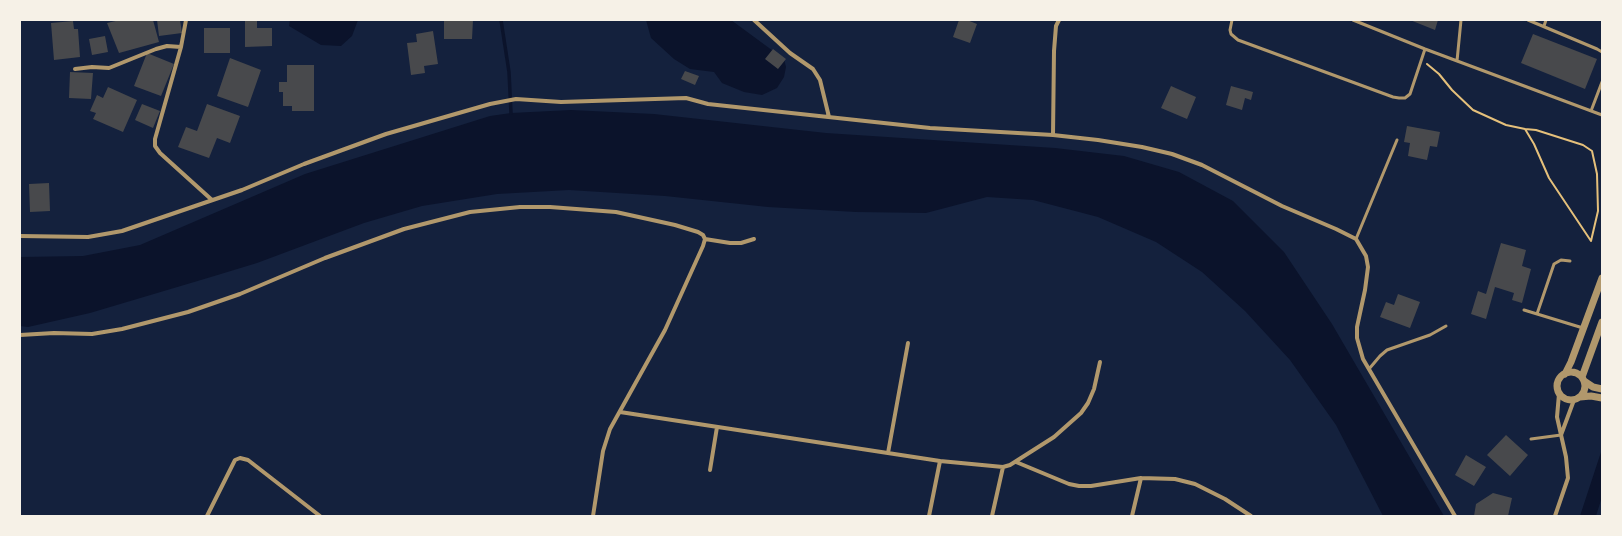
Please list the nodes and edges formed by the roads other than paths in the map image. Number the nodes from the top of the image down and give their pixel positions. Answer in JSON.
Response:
{"nodes":[{"id":1,"x":186,"y":20,"type":"edge"},
{"id":2,"x":754,"y":20,"type":"edge"},
{"id":3,"x":1060,"y":20,"type":"edge"},
{"id":4,"x":1232,"y":20,"type":"edge"},
{"id":5,"x":1353,"y":20,"type":"edge"},
{"id":6,"x":1461,"y":20,"type":"edge"},
{"id":7,"x":1528,"y":20,"type":"edge"},
{"id":8,"x":1546,"y":20,"type":"edge"},
{"id":9,"x":1544,"y":26,"type":"junction"},
{"id":10,"x":181,"y":47,"type":"junction"},
{"id":11,"x":1425,"y":49,"type":"junction"},
{"id":12,"x":1602,"y":52,"type":"edge"},
{"id":13,"x":1457,"y":60,"type":"junction"},
{"id":14,"x":75,"y":68,"type":"dead end"},
{"id":15,"x":1602,"y":82,"type":"edge"},
{"id":16,"x":1591,"y":111,"type":"junction"},
{"id":17,"x":1602,"y":115,"type":"edge"},
{"id":18,"x":829,"y":117,"type":"junction"},
{"id":19,"x":1053,"y":136,"type":"junction"},
{"id":20,"x":1397,"y":140,"type":"dead end"},
{"id":21,"x":212,"y":200,"type":"junction"},
{"id":22,"x":20,"y":236,"type":"edge"},
{"id":23,"x":705,"y":238,"type":"junction"},
{"id":24,"x":754,"y":239,"type":"dead end"},
{"id":25,"x":1356,"y":239,"type":"junction"},
{"id":26,"x":1570,"y":261,"type":"dead end"},
{"id":27,"x":1602,"y":278,"type":"edge"},
{"id":28,"x":1524,"y":310,"type":"dead end"},
{"id":29,"x":1537,"y":314,"type":"junction"},
{"id":30,"x":1602,"y":322,"type":"edge"},
{"id":31,"x":1446,"y":326,"type":"dead end"},
{"id":32,"x":1583,"y":328,"type":"junction"},
{"id":33,"x":20,"y":335,"type":"edge"},
{"id":34,"x":908,"y":343,"type":"dead end"},
{"id":35,"x":1100,"y":362,"type":"dead end"},
{"id":36,"x":1369,"y":369,"type":"junction"},
{"id":37,"x":1565,"y":374,"type":"junction"},
{"id":38,"x":1583,"y":379,"type":"junction"},
{"id":39,"x":1602,"y":389,"type":"edge"},
{"id":40,"x":1559,"y":394,"type":"junction"},
{"id":41,"x":1601,"y":398,"type":"edge"},
{"id":42,"x":1577,"y":399,"type":"junction"},
{"id":43,"x":620,"y":412,"type":"junction"},
{"id":44,"x":716,"y":427,"type":"junction"},
{"id":45,"x":1561,"y":435,"type":"junction"},
{"id":46,"x":1531,"y":439,"type":"dead end"},
{"id":47,"x":888,"y":453,"type":"junction"},
{"id":48,"x":940,"y":461,"type":"junction"},
{"id":49,"x":1016,"y":462,"type":"junction"},
{"id":50,"x":1003,"y":467,"type":"junction"},
{"id":51,"x":710,"y":470,"type":"dead end"},
{"id":52,"x":1141,"y":478,"type":"junction"},
{"id":53,"x":208,"y":516,"type":"edge"},
{"id":54,"x":320,"y":516,"type":"edge"},
{"id":55,"x":593,"y":516,"type":"edge"},
{"id":56,"x":929,"y":516,"type":"edge"},
{"id":57,"x":992,"y":516,"type":"edge"},
{"id":58,"x":1132,"y":516,"type":"edge"},
{"id":59,"x":1251,"y":516,"type":"edge"},
{"id":60,"x":1455,"y":516,"type":"edge"},
{"id":61,"x":1555,"y":516,"type":"edge"}],
"edges":[{"from":1,"to":10,"type":"street"},
{"from":2,"to":18,"type":"street"},
{"from":3,"to":19,"type":"street"},
{"from":4,"to":11,"type":"lane"},
{"from":5,"to":11,"type":"lane"},
{"from":6,"to":13,"type":"lane"},
{"from":7,"to":9,"type":"lane"},
{"from":8,"to":9,"type":"lane"},
{"from":9,"to":12,"type":"lane"},
{"from":10,"to":14,"type":"street"},
{"from":10,"to":21,"type":"street"},
{"from":11,"to":13,"type":"lane"},
{"from":13,"to":16,"type":"lane"},
{"from":15,"to":16,"type":"lane"},
{"from":16,"to":17,"type":"lane"},
{"from":18,"to":19,"type":"street"},
{"from":18,"to":21,"type":"street"},
{"from":19,"to":25,"type":"street"},
{"from":20,"to":25,"type":"lane"},
{"from":21,"to":22,"type":"street"},
{"from":23,"to":24,"type":"street"},
{"from":23,"to":33,"type":"street"},
{"from":23,"to":43,"type":"street"},
{"from":25,"to":36,"type":"street"},
{"from":26,"to":29,"type":"lane"},
{"from":27,"to":32,"type":"street"},
{"from":28,"to":29,"type":"lane"},
{"from":29,"to":32,"type":"lane"},
{"from":30,"to":38,"type":"street"},
{"from":31,"to":36,"type":"lane"},
{"from":32,"to":37,"type":"street"},
{"from":34,"to":47,"type":"street"},
{"from":35,"to":49,"type":"street"},
{"from":36,"to":60,"type":"street"},
{"from":37,"to":38,"type":"street"},
{"from":37,"to":40,"type":"street"},
{"from":38,"to":39,"type":"street"},
{"from":38,"to":42,"type":"street"},
{"from":40,"to":42,"type":"street"},
{"from":40,"to":45,"type":"street"},
{"from":41,"to":42,"type":"street"},
{"from":42,"to":45,"type":"street"},
{"from":43,"to":44,"type":"street"},
{"from":43,"to":55,"type":"street"},
{"from":44,"to":47,"type":"street"},
{"from":44,"to":51,"type":"street"},
{"from":45,"to":46,"type":"lane"},
{"from":45,"to":61,"type":"street"},
{"from":47,"to":48,"type":"street"},
{"from":48,"to":50,"type":"street"},
{"from":48,"to":56,"type":"street"},
{"from":49,"to":50,"type":"street"},
{"from":49,"to":52,"type":"street"},
{"from":50,"to":57,"type":"street"},
{"from":52,"to":58,"type":"street"},
{"from":52,"to":59,"type":"street"},
{"from":53,"to":54,"type":"street"}]}
